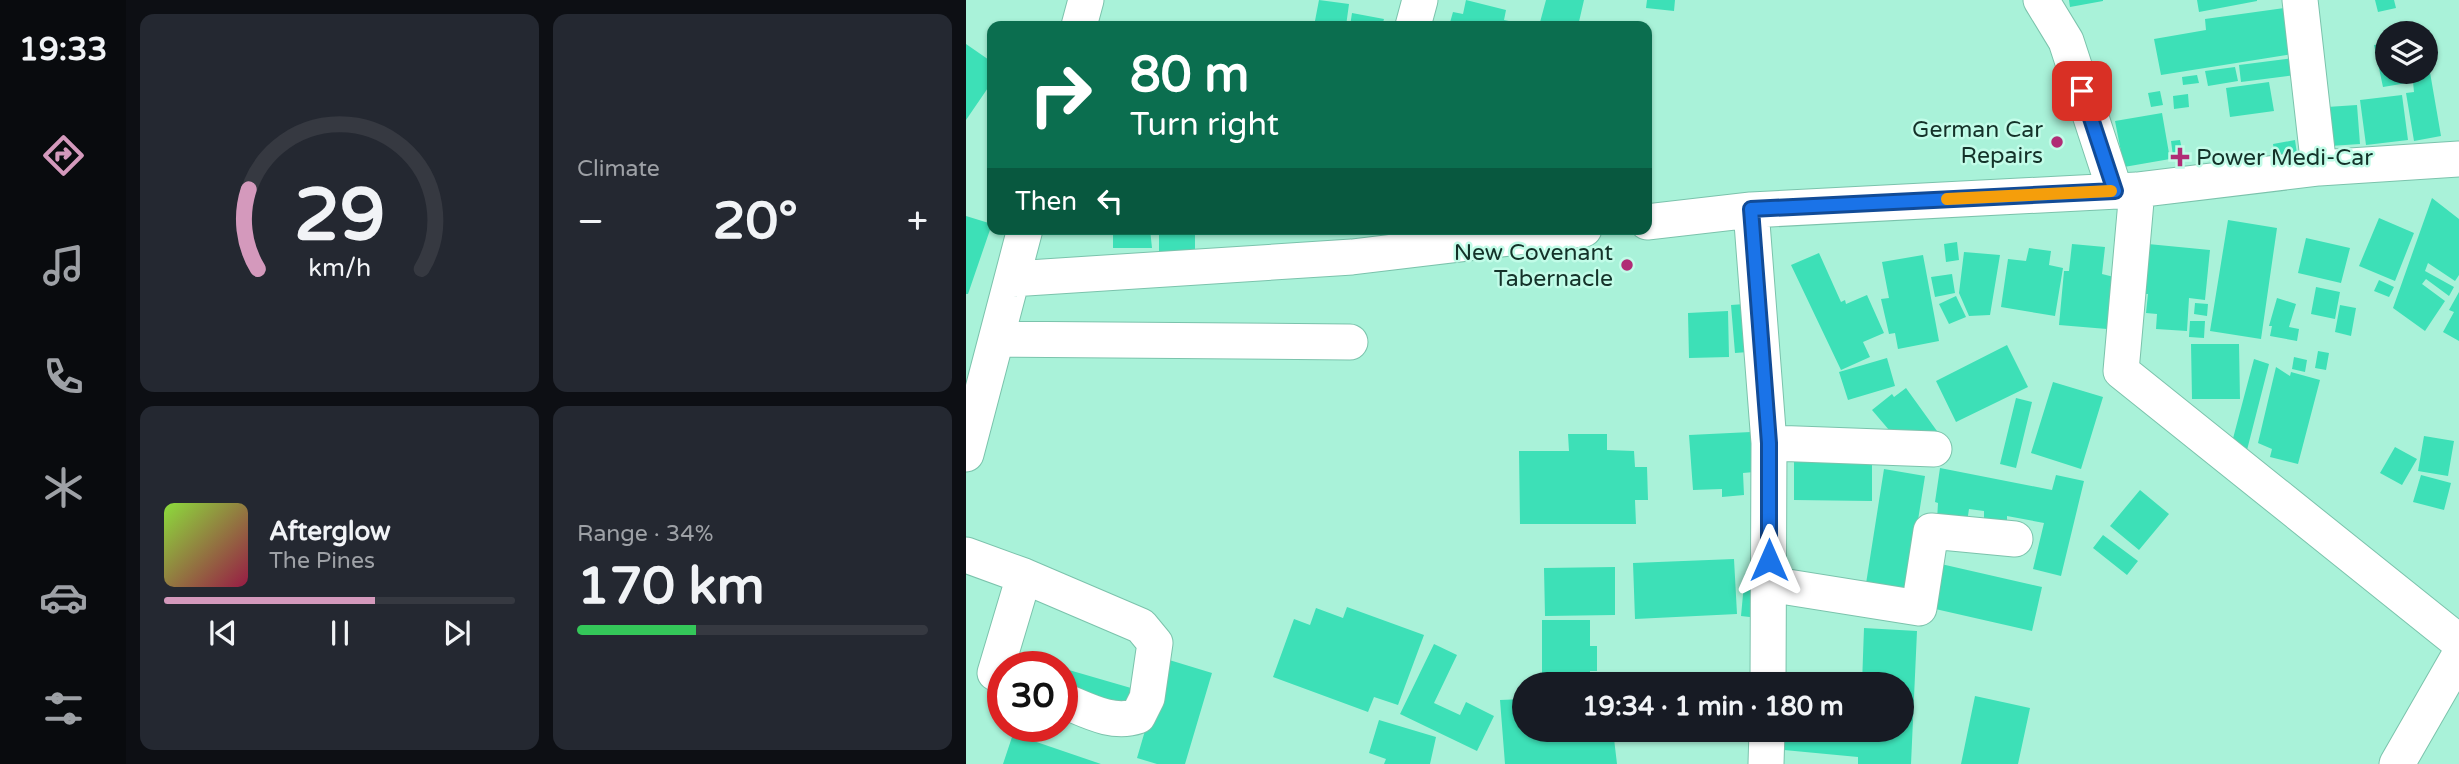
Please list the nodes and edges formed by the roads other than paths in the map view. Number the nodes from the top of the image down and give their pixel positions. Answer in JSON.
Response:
{"nodes":[{"id":1,"x":1086,"y":0,"type":"edge"},
{"id":2,"x":1420,"y":0,"type":"edge"},
{"id":3,"x":2041,"y":0,"type":"edge"},
{"id":4,"x":2300,"y":0,"type":"edge"},
{"id":5,"x":1080,"y":21,"type":"edge"},
{"id":6,"x":1414,"y":21,"type":"edge"},
{"id":7,"x":2459,"y":159,"type":"edge"},
{"id":8,"x":2319,"y":168,"type":"junction"},
{"id":9,"x":2126,"y":190,"type":"junction"},
{"id":10,"x":1751,"y":209,"type":"junction"},
{"id":11,"x":1652,"y":221,"type":"edge"},
{"id":12,"x":1024,"y":235,"type":"edge"},
{"id":13,"x":1486,"y":235,"type":"edge"},
{"id":14,"x":1355,"y":243,"type":"edge"},
{"id":15,"x":1012,"y":279,"type":"junction"},
{"id":16,"x":997,"y":339,"type":"junction"},
{"id":17,"x":1350,"y":342,"type":"dead end"},
{"id":18,"x":968,"y":441,"type":"edge"},
{"id":19,"x":1769,"y":443,"type":"junction"},
{"id":20,"x":1934,"y":449,"type":"dead end"},
{"id":21,"x":2015,"y":539,"type":"dead end"},
{"id":22,"x":966,"y":555,"type":"edge"},
{"id":23,"x":1024,"y":576,"type":"junction"},
{"id":24,"x":1769,"y":583,"type":"junction"},
{"id":25,"x":2459,"y":642,"type":"edge"},
{"id":26,"x":995,"y":651,"type":"edge"},
{"id":27,"x":2459,"y":656,"type":"edge"},
{"id":28,"x":1768,"y":672,"type":"edge"},
{"id":29,"x":1078,"y":706,"type":"edge"},
{"id":30,"x":1767,"y":742,"type":"edge"},
{"id":31,"x":1766,"y":764,"type":"edge"},
{"id":32,"x":2397,"y":764,"type":"edge"}],
"edges":[{"from":1,"to":5,"type":"street"},
{"from":2,"to":6,"type":"street"},
{"from":3,"to":9,"type":"street"},
{"from":4,"to":8,"type":"street"},
{"from":7,"to":8,"type":"street"},
{"from":8,"to":9,"type":"street"},
{"from":9,"to":10,"type":"street"},
{"from":9,"to":25,"type":"street"},
{"from":10,"to":11,"type":"street"},
{"from":10,"to":19,"type":"street"},
{"from":12,"to":15,"type":"street"},
{"from":13,"to":14,"type":"street"},
{"from":14,"to":15,"type":"street"},
{"from":15,"to":16,"type":"street"},
{"from":16,"to":17,"type":"street"},
{"from":16,"to":18,"type":"street"},
{"from":19,"to":20,"type":"street"},
{"from":19,"to":24,"type":"street"},
{"from":21,"to":24,"type":"street"},
{"from":22,"to":23,"type":"street"},
{"from":23,"to":26,"type":"street"},
{"from":23,"to":29,"type":"street"},
{"from":24,"to":28,"type":"street"},
{"from":27,"to":32,"type":"street"},
{"from":30,"to":31,"type":"street"}]}
